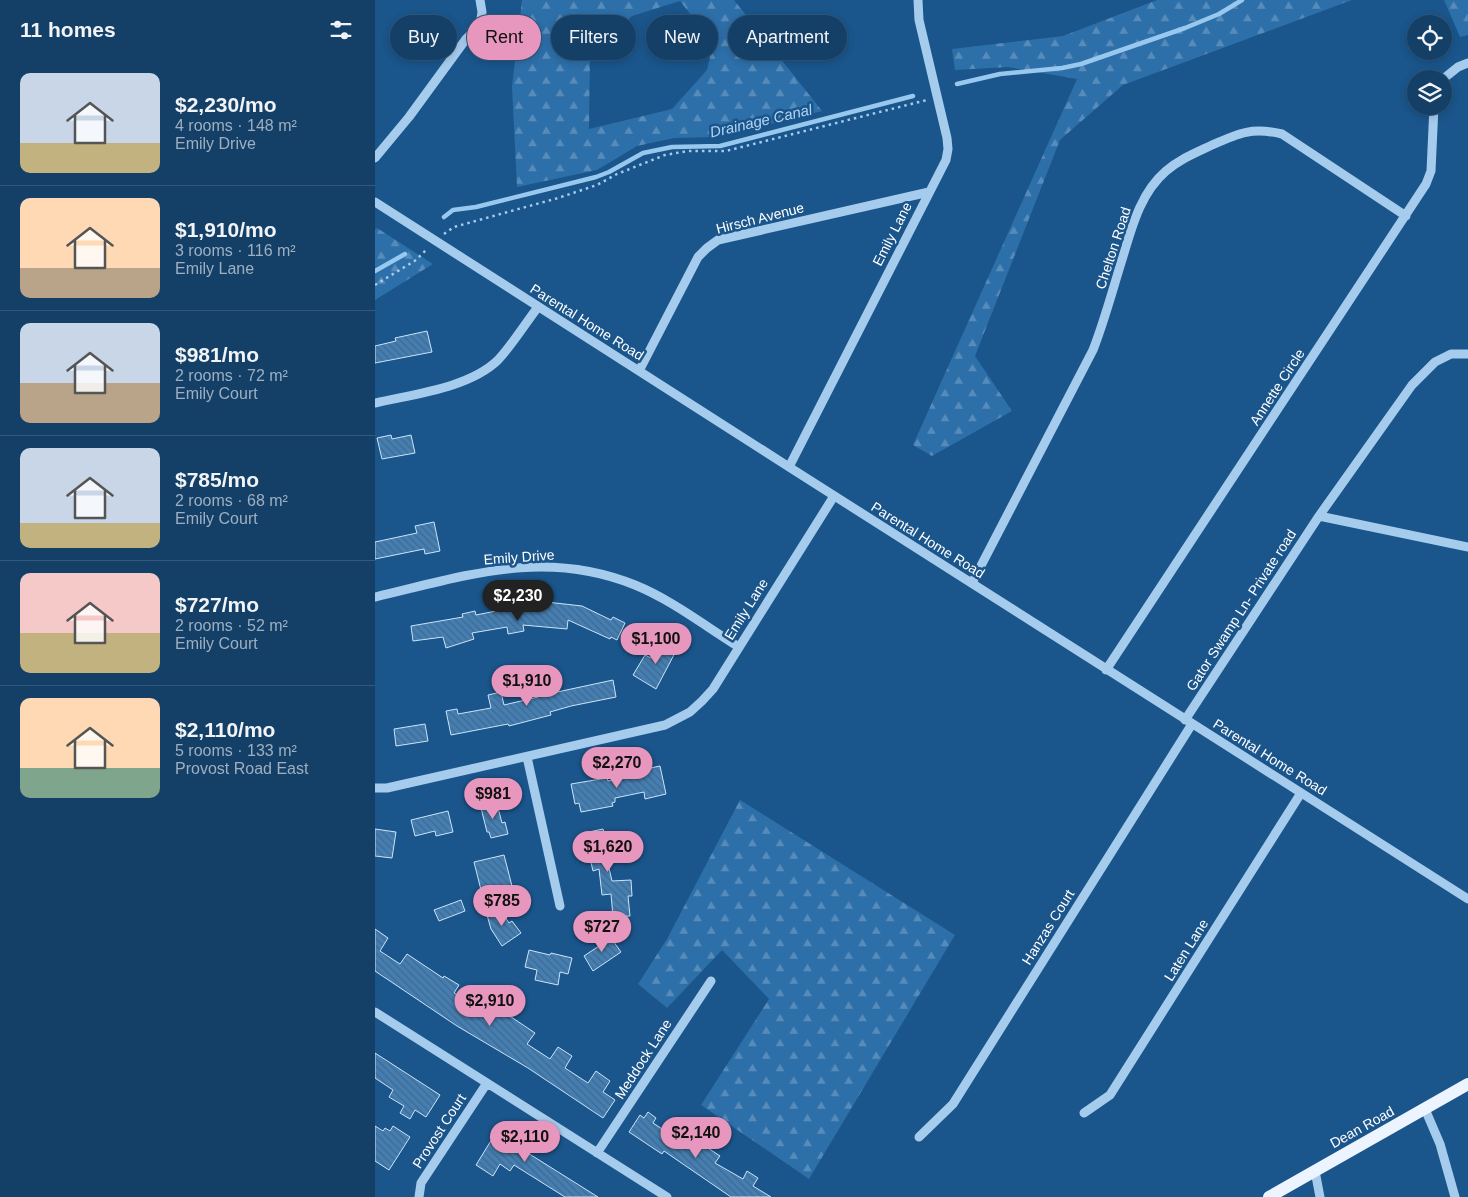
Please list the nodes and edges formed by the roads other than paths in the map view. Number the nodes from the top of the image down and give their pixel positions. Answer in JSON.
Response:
{"nodes":[{"id":1,"x":480,"y":0,"type":"edge"},
{"id":2,"x":918,"y":0,"type":"edge"},
{"id":3,"x":1468,"y":63,"type":"edge"},
{"id":4,"x":1452,"y":72,"type":"edge"},
{"id":5,"x":1434,"y":115,"type":"edge"},
{"id":6,"x":375,"y":158,"type":"edge"},
{"id":7,"x":929,"y":192,"type":"junction"},
{"id":8,"x":375,"y":202,"type":"edge"},
{"id":9,"x":1406,"y":216,"type":"junction"},
{"id":10,"x":537,"y":307,"type":"junction"},
{"id":11,"x":1468,"y":354,"type":"edge"},
{"id":12,"x":639,"y":371,"type":"junction"},
{"id":13,"x":375,"y":403,"type":"edge"},
{"id":14,"x":789,"y":467,"type":"junction"},
{"id":15,"x":834,"y":496,"type":"junction"},
{"id":16,"x":1319,"y":516,"type":"junction"},
{"id":17,"x":1468,"y":547,"type":"edge"},
{"id":18,"x":972,"y":583,"type":"junction"},
{"id":19,"x":375,"y":597,"type":"edge"},
{"id":20,"x":739,"y":647,"type":"junction"},
{"id":21,"x":1106,"y":670,"type":"junction"},
{"id":22,"x":1189,"y":722,"type":"junction"},
{"id":23,"x":527,"y":757,"type":"junction"},
{"id":24,"x":375,"y":788,"type":"edge"},
{"id":25,"x":1301,"y":793,"type":"junction"},
{"id":26,"x":1468,"y":899,"type":"edge"},
{"id":27,"x":561,"y":906,"type":"dead end"},
{"id":28,"x":711,"y":981,"type":"dead end"},
{"id":29,"x":375,"y":1012,"type":"edge"},
{"id":30,"x":487,"y":1083,"type":"junction"},
{"id":31,"x":1468,"y":1084,"type":"edge"},
{"id":32,"x":1425,"y":1109,"type":"junction"},
{"id":33,"x":1084,"y":1113,"type":"dead end"},
{"id":34,"x":919,"y":1137,"type":"dead end"},
{"id":35,"x":597,"y":1153,"type":"junction"},
{"id":36,"x":1315,"y":1171,"type":"junction"},
{"id":37,"x":1271,"y":1196,"type":"edge"},
{"id":38,"x":419,"y":1197,"type":"edge"},
{"id":39,"x":667,"y":1197,"type":"edge"},
{"id":40,"x":1320,"y":1197,"type":"edge"},
{"id":41,"x":1455,"y":1197,"type":"edge"}],
"edges":[{"from":1,"to":6,"type":"street"},
{"from":2,"to":7,"type":"street","name":"Emily Lane"},
{"from":3,"to":4,"type":"street"},
{"from":5,"to":9,"type":"street","name":"Annette Circle"},
{"from":7,"to":12,"type":"street","name":"Hirsch Avenue"},
{"from":7,"to":14,"type":"street","name":"Emily Lane"},
{"from":8,"to":10,"type":"street","name":"Parental Home Road"},
{"from":9,"to":18,"type":"street","name":"Chelton Road"},
{"from":9,"to":21,"type":"street","name":"Annette Circle"},
{"from":10,"to":12,"type":"street","name":"Parental Home Road"},
{"from":10,"to":13,"type":"street"},
{"from":11,"to":16,"type":"street","name":"Gator Swamp Ln- Private road"},
{"from":12,"to":14,"type":"street","name":"Parental Home Road"},
{"from":14,"to":15,"type":"street","name":"Parental Home Road"},
{"from":15,"to":18,"type":"street","name":"Parental Home Road"},
{"from":15,"to":20,"type":"street","name":"Emily Lane"},
{"from":16,"to":17,"type":"street"},
{"from":16,"to":22,"type":"street","name":"Gator Swamp Ln- Private road"},
{"from":18,"to":21,"type":"street","name":"Parental Home Road"},
{"from":19,"to":20,"type":"street","name":"Emily Drive"},
{"from":20,"to":23,"type":"street","name":"Emily Lane"},
{"from":21,"to":22,"type":"street","name":"Parental Home Road"},
{"from":22,"to":25,"type":"street","name":"Parental Home Road"},
{"from":22,"to":34,"type":"street","name":"Hanzas Court"},
{"from":23,"to":24,"type":"street","name":"Emily Lane"},
{"from":23,"to":27,"type":"street"},
{"from":25,"to":26,"type":"street","name":"Parental Home Road"},
{"from":25,"to":33,"type":"street","name":"Laten Lane"},
{"from":28,"to":35,"type":"street","name":"Meddock Lane"},
{"from":29,"to":30,"type":"street"},
{"from":30,"to":35,"type":"street"},
{"from":30,"to":38,"type":"street","name":"Provost Court"},
{"from":31,"to":32,"type":"main road","name":"Dean Road"},
{"from":32,"to":36,"type":"main road","name":"Dean Road"},
{"from":32,"to":41,"type":"street"},
{"from":35,"to":39,"type":"street"},
{"from":36,"to":37,"type":"main road","name":"Dean Road"},
{"from":36,"to":40,"type":"street"}]}
